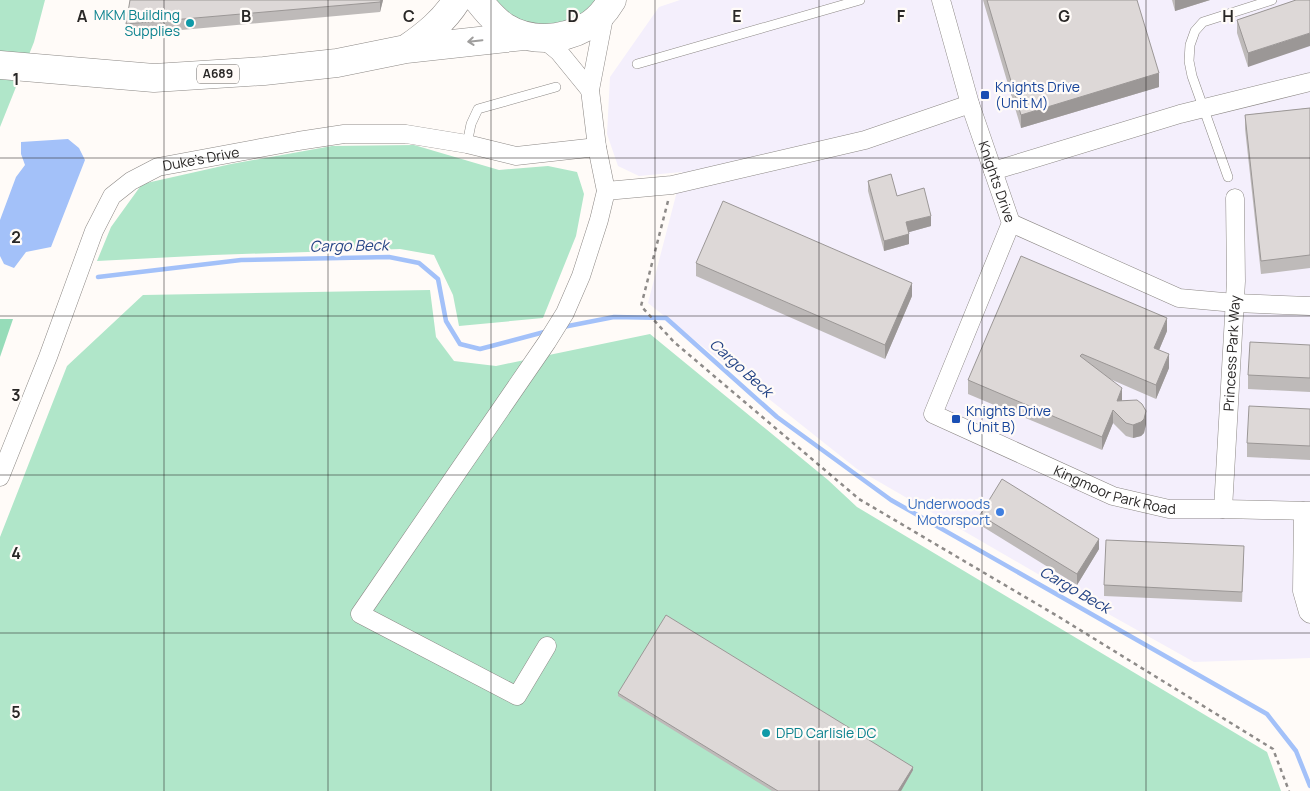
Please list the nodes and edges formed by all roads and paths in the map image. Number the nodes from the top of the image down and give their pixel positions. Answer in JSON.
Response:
{"nodes":[{"id":1,"x":456,"y":0,"type":"edge"},
{"id":2,"x":478,"y":0,"type":"edge"},
{"id":3,"x":860,"y":0,"type":"edge"},
{"id":4,"x":941,"y":0,"type":"edge"},
{"id":5,"x":1272,"y":0,"type":"edge"},
{"id":6,"x":609,"y":6,"type":"edge"},
{"id":7,"x":533,"y":37,"type":"junction"},
{"id":8,"x":406,"y":49,"type":"junction"},
{"id":9,"x":637,"y":64,"type":"dead end"},
{"id":10,"x":0,"y":65,"type":"edge"},
{"id":11,"x":1310,"y":82,"type":"edge"},
{"id":12,"x":556,"y":87,"type":"dead end"},
{"id":13,"x":590,"y":90,"type":"junction"},
{"id":14,"x":970,"y":104,"type":"junction"},
{"id":15,"x":1203,"y":108,"type":"junction"},
{"id":16,"x":466,"y":144,"type":"junction"},
{"id":17,"x":597,"y":147,"type":"junction"},
{"id":18,"x":993,"y":171,"type":"junction"},
{"id":19,"x":1228,"y":176,"type":"dead end"},
{"id":20,"x":672,"y":186,"type":"junction"},
{"id":21,"x":606,"y":191,"type":"junction"},
{"id":22,"x":1235,"y":198,"type":"dead end"},
{"id":23,"x":1011,"y":223,"type":"junction"},
{"id":24,"x":1235,"y":303,"type":"junction"},
{"id":25,"x":1310,"y":306,"type":"edge"},
{"id":26,"x":932,"y":414,"type":"joint"},
{"id":27,"x":0,"y":477,"type":"edge"},
{"id":28,"x":1223,"y":509,"type":"junction"},
{"id":29,"x":1306,"y":511,"type":"edge"},
{"id":30,"x":1310,"y":614,"type":"edge"},
{"id":31,"x":547,"y":646,"type":"dead end"},
{"id":32,"x":1289,"y":791,"type":"edge"}],
"edges":[{"from":1,"to":8,"type":"highway","number":"A689"},
{"from":2,"to":7,"type":"highway"},
{"from":3,"to":9,"type":"lane"},
{"from":4,"to":14,"type":"street","name":"Knights Drive"},
{"from":5,"to":15,"type":"lane"},
{"from":6,"to":7,"type":"highway","number":"A689"},
{"from":6,"to":13,"type":"street"},
{"from":7,"to":8,"type":"highway","number":"A689","one_way":true},
{"from":7,"to":13,"type":"street"},
{"from":8,"to":10,"type":"highway","number":"A689"},
{"from":11,"to":15,"type":"street"},
{"from":12,"to":16,"type":"lane"},
{"from":13,"to":17,"type":"street"},
{"from":14,"to":18,"type":"street","name":"Knights Drive"},
{"from":14,"to":20,"type":"street"},
{"from":15,"to":18,"type":"street"},
{"from":15,"to":19,"type":"lane"},
{"from":16,"to":17,"type":"street","name":"Duke's Drive"},
{"from":16,"to":27,"type":"street","name":"Duke's Drive"},
{"from":17,"to":21,"type":"street"},
{"from":18,"to":23,"type":"street","name":"Knights Drive"},
{"from":20,"to":21,"type":"street"},
{"from":20,"to":32,"type":"path"},
{"from":21,"to":31,"type":"street"},
{"from":22,"to":24,"type":"street","name":"Princess Park Way"},
{"from":23,"to":24,"type":"street"},
{"from":23,"to":26,"type":"street","name":"Knights Drive"},
{"from":24,"to":25,"type":"street"},
{"from":24,"to":28,"type":"street","name":"Princess Park Way"},
{"from":26,"to":28,"type":"street","name":"Kingmoor Park Road"},
{"from":28,"to":29,"type":"street","name":"Kingmoor Park Road"},
{"from":29,"to":30,"type":"street"}]}
